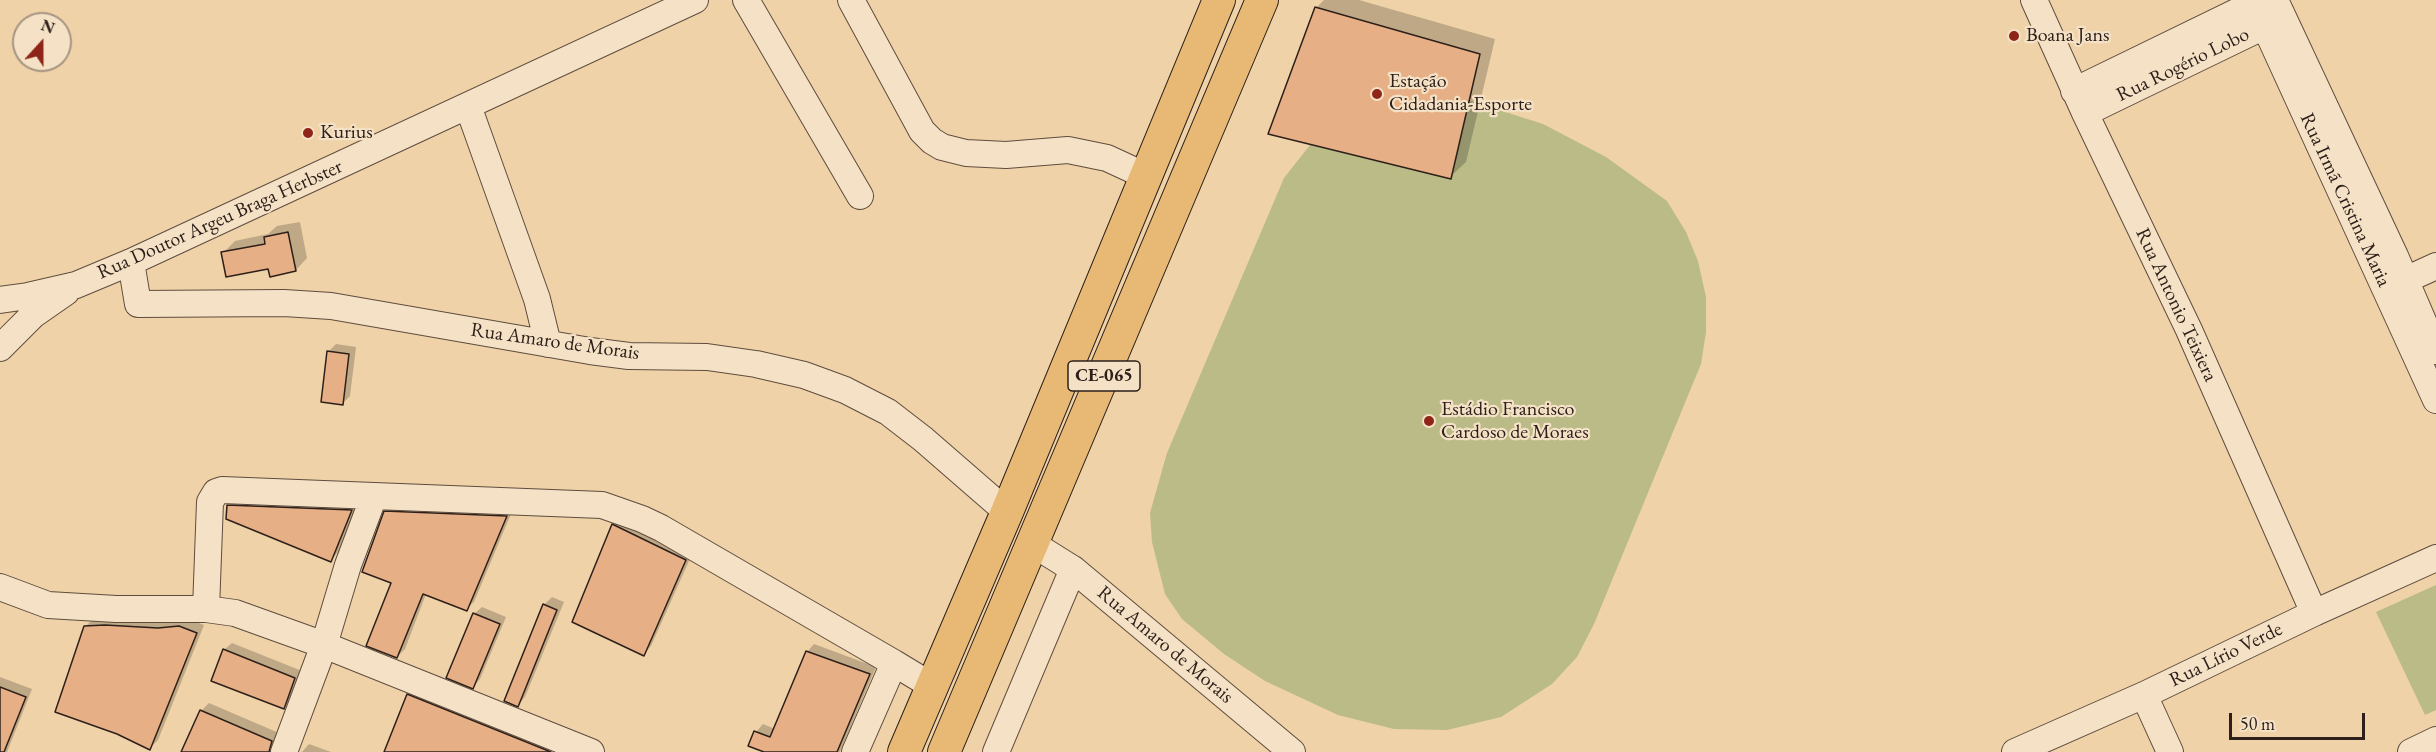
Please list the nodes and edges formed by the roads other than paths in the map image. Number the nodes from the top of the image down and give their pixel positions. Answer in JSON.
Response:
{"nodes":[{"id":1,"x":695,"y":0,"type":"edge"},
{"id":2,"x":746,"y":0,"type":"edge"},
{"id":3,"x":851,"y":0,"type":"edge"},
{"id":4,"x":1219,"y":0,"type":"edge"},
{"id":5,"x":1262,"y":0,"type":"edge"},
{"id":6,"x":2034,"y":0,"type":"edge"},
{"id":7,"x":2265,"y":7,"type":"edge"},
{"id":8,"x":2080,"y":102,"type":"junction"},
{"id":9,"x":468,"y":106,"type":"junction"},
{"id":10,"x":1146,"y":176,"type":"junction"},
{"id":11,"x":860,"y":196,"type":"dead end"},
{"id":12,"x":131,"y":262,"type":"junction"},
{"id":13,"x":2436,"y":266,"type":"edge"},
{"id":14,"x":76,"y":285,"type":"junction"},
{"id":15,"x":2396,"y":285,"type":"junction"},
{"id":16,"x":0,"y":300,"type":"edge"},
{"id":17,"x":0,"y":317,"type":"edge"},
{"id":18,"x":548,"y":344,"type":"junction"},
{"id":19,"x":0,"y":348,"type":"edge"},
{"id":20,"x":2436,"y":351,"type":"edge"},
{"id":21,"x":2436,"y":400,"type":"edge"},
{"id":22,"x":374,"y":496,"type":"junction"},
{"id":23,"x":1007,"y":512,"type":"junction"},
{"id":24,"x":1033,"y":544,"type":"junction"},
{"id":25,"x":2436,"y":558,"type":"edge"},
{"id":26,"x":1073,"y":569,"type":"junction"},
{"id":27,"x":0,"y":587,"type":"edge"},
{"id":28,"x":206,"y":609,"type":"junction"},
{"id":29,"x":2314,"y":613,"type":"junction"},
{"id":30,"x":324,"y":645,"type":"junction"},
{"id":31,"x":894,"y":663,"type":"junction"},
{"id":32,"x":932,"y":686,"type":"junction"},
{"id":33,"x":2144,"y":695,"type":"junction"},
{"id":34,"x":2436,"y":740,"type":"edge"},
{"id":35,"x":284,"y":752,"type":"edge"},
{"id":36,"x":591,"y":752,"type":"edge"},
{"id":37,"x":855,"y":752,"type":"edge"},
{"id":38,"x":904,"y":752,"type":"edge"},
{"id":39,"x":944,"y":752,"type":"edge"},
{"id":40,"x":996,"y":752,"type":"edge"},
{"id":41,"x":1292,"y":752,"type":"edge"},
{"id":42,"x":2015,"y":752,"type":"edge"},
{"id":43,"x":2170,"y":752,"type":"edge"},
{"id":44,"x":2411,"y":752,"type":"edge"}],
"edges":[{"from":1,"to":9,"type":"street","name":"Rua Doutor Argeu Braga Herbster"},
{"from":2,"to":11,"type":"street"},
{"from":3,"to":10,"type":"street"},
{"from":4,"to":10,"type":"main road","number":"CE-065"},
{"from":5,"to":24,"type":"main road","number":"CE-065"},
{"from":6,"to":8,"type":"street","name":"Rua Antonio Teixiera"},
{"from":7,"to":8,"type":"street","name":"Rua Rogério Lobo"},
{"from":7,"to":15,"type":"street","name":"Rua Irmã Cristina Maria"},
{"from":8,"to":29,"type":"street","name":"Rua Antonio Teixiera"},
{"from":9,"to":12,"type":"street","name":"Rua Doutor Argeu Braga Herbster"},
{"from":9,"to":18,"type":"street"},
{"from":10,"to":23,"type":"main road","number":"CE-065"},
{"from":12,"to":14,"type":"street","name":"Rua Doutor Argeu Braga Herbster"},
{"from":12,"to":18,"type":"street","name":"Rua Amaro de Morais"},
{"from":13,"to":15,"type":"street"},
{"from":14,"to":16,"type":"street","name":"Rua Doutor Argeu Braga Herbster"},
{"from":14,"to":17,"type":"street"},
{"from":14,"to":19,"type":"street"},
{"from":15,"to":20,"type":"street","name":"Rua Irmã Cristina Maria"},
{"from":15,"to":21,"type":"street","name":"Rua Irmã Cristina Maria"},
{"from":18,"to":23,"type":"street","name":"Rua Amaro de Morais"},
{"from":22,"to":28,"type":"street"},
{"from":22,"to":30,"type":"street"},
{"from":22,"to":31,"type":"street"},
{"from":23,"to":32,"type":"main road","number":"CE-065"},
{"from":24,"to":26,"type":"street","name":"Rua Amaro de Morais"},
{"from":24,"to":39,"type":"main road","number":"CE-065"},
{"from":25,"to":29,"type":"street","name":"Rua Lírio Verde"},
{"from":26,"to":40,"type":"street"},
{"from":26,"to":41,"type":"street","name":"Rua Amaro de Morais"},
{"from":27,"to":28,"type":"street"},
{"from":28,"to":30,"type":"street"},
{"from":29,"to":33,"type":"street","name":"Rua Lírio Verde"},
{"from":30,"to":35,"type":"street"},
{"from":30,"to":36,"type":"street"},
{"from":31,"to":32,"type":"street"},
{"from":31,"to":37,"type":"street"},
{"from":32,"to":38,"type":"main road","number":"CE-065"},
{"from":33,"to":42,"type":"street","name":"Rua Lírio Verde"},
{"from":33,"to":43,"type":"street"},
{"from":34,"to":44,"type":"street"}]}
